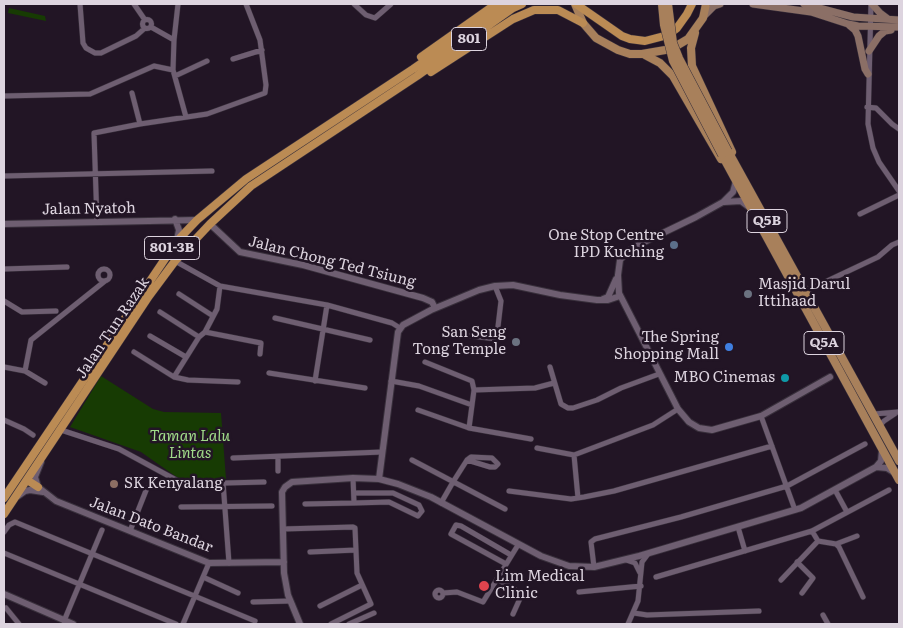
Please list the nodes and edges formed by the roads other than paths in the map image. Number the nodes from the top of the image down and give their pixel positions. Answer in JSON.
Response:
{"nodes":[{"id":1,"x":80,"y":4,"type":"edge"},
{"id":2,"x":134,"y":4,"type":"edge"},
{"id":3,"x":178,"y":4,"type":"edge"},
{"id":4,"x":246,"y":4,"type":"edge"},
{"id":5,"x":354,"y":4,"type":"edge"},
{"id":6,"x":391,"y":4,"type":"edge"},
{"id":7,"x":496,"y":4,"type":"edge"},
{"id":8,"x":507,"y":4,"type":"edge"},
{"id":9,"x":522,"y":4,"type":"edge"},
{"id":10,"x":576,"y":4,"type":"edge"},
{"id":11,"x":662,"y":4,"type":"edge"},
{"id":12,"x":668,"y":4,"type":"edge"},
{"id":13,"x":692,"y":4,"type":"edge"},
{"id":14,"x":706,"y":4,"type":"edge"},
{"id":15,"x":720,"y":4,"type":"edge"},
{"id":16,"x":753,"y":4,"type":"edge"},
{"id":17,"x":804,"y":4,"type":"edge"},
{"id":18,"x":872,"y":4,"type":"edge"},
{"id":19,"x":818,"y":6,"type":"edge"},
{"id":20,"x":703,"y":18,"type":"junction"},
{"id":21,"x":871,"y":19,"type":"junction"},
{"id":22,"x":890,"y":20,"type":"junction"},
{"id":23,"x":899,"y":20,"type":"edge"},
{"id":24,"x":583,"y":23,"type":"junction"},
{"id":25,"x":848,"y":24,"type":"junction"},
{"id":26,"x":870,"y":27,"type":"junction"},
{"id":27,"x":148,"y":28,"type":"junction"},
{"id":28,"x":899,"y":28,"type":"edge"},
{"id":29,"x":696,"y":29,"type":"junction"},
{"id":30,"x":174,"y":40,"type":"junction"},
{"id":31,"x":262,"y":50,"type":"junction"},
{"id":32,"x":869,"y":51,"type":"junction"},
{"id":33,"x":642,"y":54,"type":"junction"},
{"id":34,"x":233,"y":60,"type":"dead end"},
{"id":35,"x":207,"y":61,"type":"dead end"},
{"id":36,"x":174,"y":73,"type":"junction"},
{"id":37,"x":415,"y":73,"type":"junction"},
{"id":38,"x":868,"y":74,"type":"junction"},
{"id":39,"x":399,"y":83,"type":"junction"},
{"id":40,"x":132,"y":93,"type":"dead end"},
{"id":41,"x":4,"y":96,"type":"edge"},
{"id":42,"x":868,"y":107,"type":"junction"},
{"id":43,"x":186,"y":117,"type":"junction"},
{"id":44,"x":140,"y":124,"type":"junction"},
{"id":45,"x":899,"y":129,"type":"edge"},
{"id":46,"x":725,"y":153,"type":"junction"},
{"id":47,"x":732,"y":166,"type":"junction"},
{"id":48,"x":212,"y":171,"type":"dead end"},
{"id":49,"x":95,"y":174,"type":"junction"},
{"id":50,"x":4,"y":176,"type":"edge"},
{"id":51,"x":736,"y":181,"type":"junction"},
{"id":52,"x":899,"y":190,"type":"edge"},
{"id":53,"x":899,"y":195,"type":"edge"},
{"id":54,"x":723,"y":202,"type":"junction"},
{"id":55,"x":749,"y":207,"type":"junction"},
{"id":56,"x":860,"y":214,"type":"dead end"},
{"id":57,"x":175,"y":220,"type":"junction"},
{"id":58,"x":197,"y":220,"type":"junction"},
{"id":59,"x":97,"y":222,"type":"junction"},
{"id":60,"x":4,"y":224,"type":"edge"},
{"id":61,"x":210,"y":224,"type":"junction"},
{"id":62,"x":177,"y":241,"type":"junction"},
{"id":63,"x":899,"y":242,"type":"edge"},
{"id":64,"x":175,"y":261,"type":"junction"},
{"id":65,"x":67,"y":267,"type":"dead end"},
{"id":66,"x":4,"y":269,"type":"edge"},
{"id":67,"x":618,"y":274,"type":"junction"},
{"id":68,"x":105,"y":281,"type":"dead end"},
{"id":69,"x":220,"y":286,"type":"junction"},
{"id":70,"x":495,"y":286,"type":"junction"},
{"id":71,"x":806,"y":291,"type":"junction"},
{"id":72,"x":179,"y":294,"type":"dead end"},
{"id":73,"x":620,"y":296,"type":"junction"},
{"id":74,"x":427,"y":300,"type":"junction"},
{"id":75,"x":605,"y":300,"type":"junction"},
{"id":76,"x":4,"y":301,"type":"edge"},
{"id":77,"x":450,"y":303,"type":"junction"},
{"id":78,"x":327,"y":305,"type":"junction"},
{"id":79,"x":433,"y":309,"type":"junction"},
{"id":80,"x":56,"y":311,"type":"dead end"},
{"id":81,"x":160,"y":312,"type":"dead end"},
{"id":82,"x":213,"y":316,"type":"junction"},
{"id":83,"x":631,"y":316,"type":"junction"},
{"id":84,"x":275,"y":318,"type":"dead end"},
{"id":85,"x":323,"y":328,"type":"junction"},
{"id":86,"x":400,"y":328,"type":"junction"},
{"id":87,"x":205,"y":332,"type":"junction"},
{"id":88,"x":463,"y":335,"type":"dead end"},
{"id":89,"x":150,"y":336,"type":"dead end"},
{"id":90,"x":199,"y":337,"type":"junction"},
{"id":91,"x":497,"y":339,"type":"junction"},
{"id":92,"x":370,"y":340,"type":"dead end"},
{"id":93,"x":134,"y":352,"type":"dead end"},
{"id":94,"x":495,"y":352,"type":"dead end"},
{"id":95,"x":260,"y":354,"type":"dead end"},
{"id":96,"x":186,"y":357,"type":"junction"},
{"id":97,"x":834,"y":360,"type":"junction"},
{"id":98,"x":424,"y":362,"type":"dead end"},
{"id":99,"x":4,"y":367,"type":"edge"},
{"id":100,"x":550,"y":367,"type":"dead end"},
{"id":101,"x":24,"y":371,"type":"junction"},
{"id":102,"x":269,"y":373,"type":"dead end"},
{"id":103,"x":659,"y":374,"type":"junction"},
{"id":104,"x":174,"y":377,"type":"junction"},
{"id":105,"x":830,"y":377,"type":"junction"},
{"id":106,"x":845,"y":380,"type":"junction"},
{"id":107,"x":315,"y":381,"type":"junction"},
{"id":108,"x":392,"y":381,"type":"junction"},
{"id":109,"x":238,"y":382,"type":"dead end"},
{"id":110,"x":45,"y":383,"type":"dead end"},
{"id":111,"x":554,"y":383,"type":"junction"},
{"id":112,"x":365,"y":388,"type":"dead end"},
{"id":113,"x":474,"y":390,"type":"junction"},
{"id":114,"x":472,"y":405,"type":"junction"},
{"id":115,"x":678,"y":409,"type":"junction"},
{"id":116,"x":418,"y":410,"type":"dead end"},
{"id":117,"x":899,"y":412,"type":"edge"},
{"id":118,"x":874,"y":414,"type":"junction"},
{"id":119,"x":761,"y":416,"type":"junction"},
{"id":120,"x":4,"y":420,"type":"edge"},
{"id":121,"x":880,"y":425,"type":"junction"},
{"id":122,"x":469,"y":428,"type":"junction"},
{"id":123,"x":61,"y":430,"type":"junction"},
{"id":124,"x":33,"y":436,"type":"dead end"},
{"id":125,"x":530,"y":439,"type":"dead end"},
{"id":126,"x":865,"y":444,"type":"dead end"},
{"id":127,"x":772,"y":446,"type":"junction"},
{"id":128,"x":537,"y":448,"type":"dead end"},
{"id":129,"x":882,"y":450,"type":"junction"},
{"id":130,"x":382,"y":452,"type":"junction"},
{"id":131,"x":45,"y":453,"type":"junction"},
{"id":132,"x":574,"y":455,"type":"junction"},
{"id":133,"x":278,"y":457,"type":"junction"},
{"id":134,"x":234,"y":458,"type":"dead end"},
{"id":135,"x":412,"y":460,"type":"dead end"},
{"id":136,"x":467,"y":460,"type":"junction"},
{"id":137,"x":899,"y":461,"type":"edge"},
{"id":138,"x":876,"y":467,"type":"junction"},
{"id":139,"x":278,"y":471,"type":"dead end"},
{"id":140,"x":897,"y":477,"type":"edge"},
{"id":141,"x":353,"y":478,"type":"junction"},
{"id":142,"x":379,"y":479,"type":"junction"},
{"id":143,"x":27,"y":480,"type":"junction"},
{"id":144,"x":264,"y":482,"type":"dead end"},
{"id":145,"x":453,"y":482,"type":"junction"},
{"id":146,"x":225,"y":483,"type":"junction"},
{"id":147,"x":787,"y":486,"type":"junction"},
{"id":148,"x":148,"y":488,"type":"dead end"},
{"id":149,"x":41,"y":490,"type":"junction"},
{"id":150,"x":836,"y":490,"type":"junction"},
{"id":151,"x":889,"y":490,"type":"dead end"},
{"id":152,"x":509,"y":491,"type":"dead end"},
{"id":153,"x":354,"y":492,"type":"junction"},
{"id":154,"x":4,"y":498,"type":"edge"},
{"id":155,"x":15,"y":498,"type":"junction"},
{"id":156,"x":578,"y":498,"type":"junction"},
{"id":157,"x":354,"y":503,"type":"junction"},
{"id":158,"x":441,"y":503,"type":"junction"},
{"id":159,"x":305,"y":504,"type":"dead end"},
{"id":160,"x":4,"y":505,"type":"edge"},
{"id":161,"x":272,"y":506,"type":"dead end"},
{"id":162,"x":181,"y":507,"type":"dead end"},
{"id":163,"x":226,"y":508,"type":"junction"},
{"id":164,"x":505,"y":509,"type":"dead end"},
{"id":165,"x":795,"y":510,"type":"junction"},
{"id":166,"x":847,"y":512,"type":"junction"},
{"id":167,"x":4,"y":514,"type":"edge"},
{"id":168,"x":738,"y":528,"type":"junction"},
{"id":169,"x":283,"y":529,"type":"junction"},
{"id":170,"x":102,"y":530,"type":"dead end"},
{"id":171,"x":130,"y":531,"type":"junction"},
{"id":172,"x":4,"y":532,"type":"edge"},
{"id":173,"x":812,"y":532,"type":"junction"},
{"id":174,"x":857,"y":536,"type":"dead end"},
{"id":175,"x":818,"y":541,"type":"junction"},
{"id":176,"x":836,"y":544,"type":"junction"},
{"id":177,"x":518,"y":545,"type":"junction"},
{"id":178,"x":356,"y":550,"type":"junction"},
{"id":179,"x":745,"y":551,"type":"junction"},
{"id":180,"x":310,"y":552,"type":"dead end"},
{"id":181,"x":650,"y":552,"type":"junction"},
{"id":182,"x":4,"y":553,"type":"edge"},
{"id":183,"x":92,"y":554,"type":"junction"},
{"id":184,"x":511,"y":555,"type":"junction"},
{"id":185,"x":624,"y":560,"type":"junction"},
{"id":186,"x":284,"y":562,"type":"junction"},
{"id":187,"x":797,"y":562,"type":"junction"},
{"id":188,"x":209,"y":563,"type":"junction"},
{"id":189,"x":228,"y":563,"type":"junction"},
{"id":190,"x":506,"y":564,"type":"junction"},
{"id":191,"x":594,"y":567,"type":"junction"},
{"id":192,"x":641,"y":576,"type":"junction"},
{"id":193,"x":656,"y":577,"type":"dead end"},
{"id":194,"x":203,"y":578,"type":"junction"},
{"id":195,"x":497,"y":579,"type":"junction"},
{"id":196,"x":781,"y":580,"type":"dead end"},
{"id":197,"x":80,"y":584,"type":"junction"},
{"id":198,"x":362,"y":585,"type":"junction"},
{"id":199,"x":641,"y":586,"type":"junction"},
{"id":200,"x":4,"y":590,"type":"edge"},
{"id":201,"x":579,"y":592,"type":"dead end"},
{"id":202,"x":238,"y":593,"type":"dead end"},
{"id":203,"x":443,"y":593,"type":"dead end"},
{"id":204,"x":802,"y":593,"type":"dead end"},
{"id":205,"x":4,"y":594,"type":"edge"},
{"id":206,"x":195,"y":597,"type":"junction"},
{"id":207,"x":862,"y":597,"type":"dead end"},
{"id":208,"x":10,"y":598,"type":"junction"},
{"id":209,"x":290,"y":601,"type":"junction"},
{"id":210,"x":253,"y":602,"type":"dead end"},
{"id":211,"x":320,"y":606,"type":"dead end"},
{"id":212,"x":5,"y":609,"type":"edge"},
{"id":213,"x":759,"y":611,"type":"dead end"},
{"id":214,"x":374,"y":613,"type":"dead end"},
{"id":215,"x":634,"y":613,"type":"junction"},
{"id":216,"x":513,"y":614,"type":"dead end"},
{"id":217,"x":823,"y":616,"type":"dead end"},
{"id":218,"x":64,"y":620,"type":"junction"},
{"id":219,"x":255,"y":621,"type":"dead end"},
{"id":220,"x":18,"y":624,"type":"edge"},
{"id":221,"x":73,"y":624,"type":"edge"},
{"id":222,"x":176,"y":624,"type":"edge"},
{"id":223,"x":183,"y":624,"type":"edge"},
{"id":224,"x":300,"y":624,"type":"edge"},
{"id":225,"x":331,"y":624,"type":"edge"},
{"id":226,"x":350,"y":624,"type":"edge"},
{"id":227,"x":628,"y":624,"type":"edge"},
{"id":228,"x":828,"y":624,"type":"edge"}],
"edges":[{"from":1,"to":27,"type":"street"},
{"from":2,"to":27,"type":"street"},
{"from":3,"to":30,"type":"street"},
{"from":4,"to":31,"type":"street"},
{"from":5,"to":6,"type":"street"},
{"from":7,"to":39,"type":"highway"},
{"from":8,"to":37,"type":"highway","number":"801"},
{"from":9,"to":37,"type":"highway","number":"801"},
{"from":10,"to":13,"type":"highway"},
{"from":10,"to":24,"type":"main road"},
{"from":11,"to":46,"type":"main road","bridge":true},
{"from":12,"to":46,"type":"main road","bridge":true},
{"from":14,"to":20,"type":"main road"},
{"from":15,"to":20,"type":"main road"},
{"from":16,"to":25,"type":"main road"},
{"from":17,"to":19,"type":"main road"},
{"from":18,"to":21,"type":"street"},
{"from":18,"to":22,"type":"main road"},
{"from":19,"to":21,"type":"main road"},
{"from":20,"to":29,"type":"main road"},
{"from":21,"to":22,"type":"main road"},
{"from":21,"to":26,"type":"street"},
{"from":22,"to":23,"type":"main road"},
{"from":24,"to":33,"type":"main road"},
{"from":24,"to":39,"type":"highway"},
{"from":25,"to":26,"type":"main road"},
{"from":25,"to":38,"type":"main road"},
{"from":26,"to":28,"type":"main road"},
{"from":26,"to":32,"type":"street"},
{"from":27,"to":30,"type":"street"},
{"from":28,"to":32,"type":"main road"},
{"from":29,"to":33,"type":"main road"},
{"from":29,"to":47,"type":"main road","number":"Q5B"},
{"from":30,"to":36,"type":"street"},
{"from":31,"to":34,"type":"street"},
{"from":31,"to":43,"type":"street"},
{"from":32,"to":38,"type":"street"},
{"from":33,"to":47,"type":"main road","number":"Q5A"},
{"from":35,"to":36,"type":"street"},
{"from":36,"to":41,"type":"street"},
{"from":36,"to":43,"type":"street"},
{"from":37,"to":39,"type":"highway","name":"Jalan Tun Razak"},
{"from":38,"to":42,"type":"street"},
{"from":39,"to":58,"type":"highway","name":"Jalan Tun Razak","number":"801-3B"},
{"from":39,"to":61,"type":"highway","name":"Jalan Tun Razak"},
{"from":40,"to":44,"type":"street"},
{"from":42,"to":45,"type":"street"},
{"from":42,"to":52,"type":"street"},
{"from":43,"to":44,"type":"street"},
{"from":44,"to":49,"type":"street"},
{"from":46,"to":47,"type":"main road","number":"Q5A"},
{"from":47,"to":51,"type":"main road","number":"Q5A"},
{"from":47,"to":71,"type":"main road","number":"Q5B"},
{"from":48,"to":49,"type":"street"},
{"from":49,"to":50,"type":"street"},
{"from":49,"to":59,"type":"street"},
{"from":51,"to":54,"type":"street"},
{"from":51,"to":55,"type":"main road","number":"Q5A"},
{"from":53,"to":56,"type":"street"},
{"from":54,"to":55,"type":"street"},
{"from":54,"to":67,"type":"street"},
{"from":55,"to":97,"type":"main road","number":"Q5A"},
{"from":57,"to":58,"type":"street","name":"Jalan Nyatoh"},
{"from":57,"to":59,"type":"street","name":"Jalan Nyatoh"},
{"from":57,"to":62,"type":"street"},
{"from":58,"to":62,"type":"highway","name":"Jalan Tun Razak","number":"801-3B"},
{"from":59,"to":60,"type":"street","name":"Jalan Nyatoh"},
{"from":61,"to":64,"type":"highway","name":"Jalan Tun Razak"},
{"from":61,"to":74,"type":"street","name":"Jalan Chong Ted Tsiung"},
{"from":62,"to":154,"type":"highway","name":"Jalan Tun Razak","number":"801-3B"},
{"from":63,"to":71,"type":"street"},
{"from":64,"to":69,"type":"street"},
{"from":64,"to":123,"type":"highway","name":"Jalan Tun Razak"},
{"from":65,"to":66,"type":"street"},
{"from":67,"to":73,"type":"street"},
{"from":67,"to":75,"type":"street"},
{"from":68,"to":101,"type":"street"},
{"from":69,"to":78,"type":"street"},
{"from":69,"to":82,"type":"street"},
{"from":70,"to":75,"type":"street"},
{"from":70,"to":77,"type":"street"},
{"from":70,"to":91,"type":"street"},
{"from":71,"to":118,"type":"main road","number":"Q5B"},
{"from":72,"to":82,"type":"street"},
{"from":73,"to":75,"type":"street"},
{"from":73,"to":83,"type":"street"},
{"from":74,"to":77,"type":"street"},
{"from":74,"to":79,"type":"street","name":"Jalan Chong Ted Tsiung"},
{"from":75,"to":83,"type":"street"},
{"from":76,"to":80,"type":"street"},
{"from":77,"to":79,"type":"street"},
{"from":78,"to":85,"type":"street"},
{"from":78,"to":86,"type":"street"},
{"from":79,"to":86,"type":"street"},
{"from":81,"to":90,"type":"street"},
{"from":82,"to":87,"type":"street"},
{"from":83,"to":103,"type":"street"},
{"from":84,"to":85,"type":"street"},
{"from":85,"to":92,"type":"street"},
{"from":85,"to":107,"type":"street"},
{"from":86,"to":108,"type":"street"},
{"from":87,"to":90,"type":"street"},
{"from":87,"to":95,"type":"street"},
{"from":88,"to":91,"type":"street"},
{"from":89,"to":96,"type":"street"},
{"from":90,"to":96,"type":"street"},
{"from":91,"to":94,"type":"street"},
{"from":93,"to":104,"type":"street"},
{"from":96,"to":104,"type":"street"},
{"from":97,"to":105,"type":"street"},
{"from":97,"to":106,"type":"main road","number":"Q5A"},
{"from":98,"to":113,"type":"street"},
{"from":99,"to":101,"type":"street"},
{"from":100,"to":111,"type":"street"},
{"from":101,"to":110,"type":"street"},
{"from":102,"to":107,"type":"street"},
{"from":103,"to":111,"type":"street"},
{"from":103,"to":115,"type":"street"},
{"from":104,"to":109,"type":"street"},
{"from":105,"to":106,"type":"street"},
{"from":105,"to":119,"type":"street"},
{"from":106,"to":129,"type":"main road","number":"Q5A"},
{"from":107,"to":112,"type":"street"},
{"from":108,"to":114,"type":"street"},
{"from":108,"to":130,"type":"street"},
{"from":111,"to":113,"type":"street"},
{"from":113,"to":114,"type":"street"},
{"from":114,"to":122,"type":"street"},
{"from":115,"to":119,"type":"street"},
{"from":115,"to":132,"type":"street"},
{"from":116,"to":122,"type":"street"},
{"from":117,"to":118,"type":"street"},
{"from":117,"to":121,"type":"street"},
{"from":118,"to":121,"type":"main road","number":"Q5B"},
{"from":119,"to":127,"type":"street"},
{"from":120,"to":124,"type":"street"},
{"from":121,"to":137,"type":"main road","number":"Q5B"},
{"from":122,"to":125,"type":"street"},
{"from":123,"to":131,"type":"highway","name":"Jalan Tun Razak"},
{"from":123,"to":146,"type":"street"},
{"from":126,"to":147,"type":"street"},
{"from":127,"to":147,"type":"street"},
{"from":127,"to":156,"type":"street"},
{"from":128,"to":132,"type":"street"},
{"from":129,"to":138,"type":"street"},
{"from":129,"to":140,"type":"main road","number":"Q5A"},
{"from":130,"to":133,"type":"street"},
{"from":130,"to":142,"type":"street"},
{"from":131,"to":143,"type":"highway","name":"Jalan Tun Razak"},
{"from":131,"to":149,"type":"street"},
{"from":132,"to":156,"type":"street"},
{"from":133,"to":134,"type":"street"},
{"from":133,"to":139,"type":"street"},
{"from":135,"to":145,"type":"street"},
{"from":136,"to":136,"type":"street"},
{"from":136,"to":145,"type":"street"},
{"from":138,"to":140,"type":"street"},
{"from":138,"to":150,"type":"street"},
{"from":141,"to":142,"type":"street"},
{"from":141,"to":153,"type":"street"},
{"from":141,"to":169,"type":"street"},
{"from":142,"to":158,"type":"street"},
{"from":143,"to":149,"type":"highway"},
{"from":143,"to":155,"type":"highway","name":"Jalan Tun Razak"},
{"from":143,"to":160,"type":"highway"},
{"from":144,"to":146,"type":"street"},
{"from":145,"to":158,"type":"street"},
{"from":145,"to":164,"type":"street"},
{"from":146,"to":163,"type":"street"},
{"from":147,"to":165,"type":"street"},
{"from":147,"to":191,"type":"street"},
{"from":148,"to":171,"type":"street"},
{"from":149,"to":155,"type":"street"},
{"from":149,"to":171,"type":"street","name":"Jalan Dato Bandar"},
{"from":150,"to":165,"type":"street"},
{"from":150,"to":166,"type":"street"},
{"from":151,"to":166,"type":"street"},
{"from":152,"to":156,"type":"street"},
{"from":153,"to":157,"type":"street"},
{"from":153,"to":157,"type":"street"},
{"from":155,"to":167,"type":"highway","name":"Jalan Tun Razak"},
{"from":157,"to":159,"type":"street"},
{"from":158,"to":177,"type":"street"},
{"from":161,"to":163,"type":"street"},
{"from":162,"to":163,"type":"street"},
{"from":163,"to":189,"type":"street"},
{"from":165,"to":168,"type":"street"},
{"from":166,"to":173,"type":"street"},
{"from":168,"to":179,"type":"street"},
{"from":168,"to":181,"type":"street"},
{"from":169,"to":178,"type":"street"},
{"from":169,"to":186,"type":"street"},
{"from":170,"to":183,"type":"street"},
{"from":171,"to":188,"type":"street","name":"Jalan Dato Bandar"},
{"from":172,"to":183,"type":"street"},
{"from":173,"to":175,"type":"street"},
{"from":173,"to":179,"type":"street"},
{"from":174,"to":176,"type":"street"},
{"from":175,"to":176,"type":"street"},
{"from":175,"to":187,"type":"street"},
{"from":176,"to":207,"type":"street"},
{"from":177,"to":184,"type":"street"},
{"from":177,"to":191,"type":"street"},
{"from":178,"to":180,"type":"street"},
{"from":178,"to":198,"type":"street"},
{"from":179,"to":193,"type":"street"},
{"from":181,"to":185,"type":"street"},
{"from":181,"to":192,"type":"street"},
{"from":182,"to":197,"type":"street"},
{"from":183,"to":197,"type":"street"},
{"from":183,"to":206,"type":"street"},
{"from":184,"to":190,"type":"street"},
{"from":184,"to":190,"type":"street"},
{"from":185,"to":191,"type":"street"},
{"from":185,"to":192,"type":"street"},
{"from":186,"to":189,"type":"street","name":"Jalan Dato Bandar"},
{"from":186,"to":209,"type":"street"},
{"from":187,"to":196,"type":"street"},
{"from":187,"to":204,"type":"street"},
{"from":188,"to":189,"type":"street","name":"Jalan Dato Bandar"},
{"from":188,"to":194,"type":"street"},
{"from":190,"to":195,"type":"street"},
{"from":192,"to":199,"type":"street"},
{"from":194,"to":202,"type":"street"},
{"from":194,"to":206,"type":"street"},
{"from":195,"to":203,"type":"street"},
{"from":195,"to":216,"type":"street"},
{"from":197,"to":218,"type":"street"},
{"from":197,"to":222,"type":"street"},
{"from":198,"to":211,"type":"street"},
{"from":198,"to":225,"type":"street"},
{"from":199,"to":201,"type":"street"},
{"from":199,"to":215,"type":"street"},
{"from":200,"to":208,"type":"street"},
{"from":205,"to":208,"type":"street"},
{"from":206,"to":219,"type":"street"},
{"from":206,"to":223,"type":"street"},
{"from":208,"to":212,"type":"street"},
{"from":208,"to":218,"type":"street"},
{"from":209,"to":210,"type":"street"},
{"from":209,"to":224,"type":"street"},
{"from":212,"to":220,"type":"street"},
{"from":213,"to":215,"type":"street"},
{"from":214,"to":226,"type":"street"},
{"from":215,"to":227,"type":"street"},
{"from":217,"to":228,"type":"street"},
{"from":218,"to":221,"type":"street"}]}
